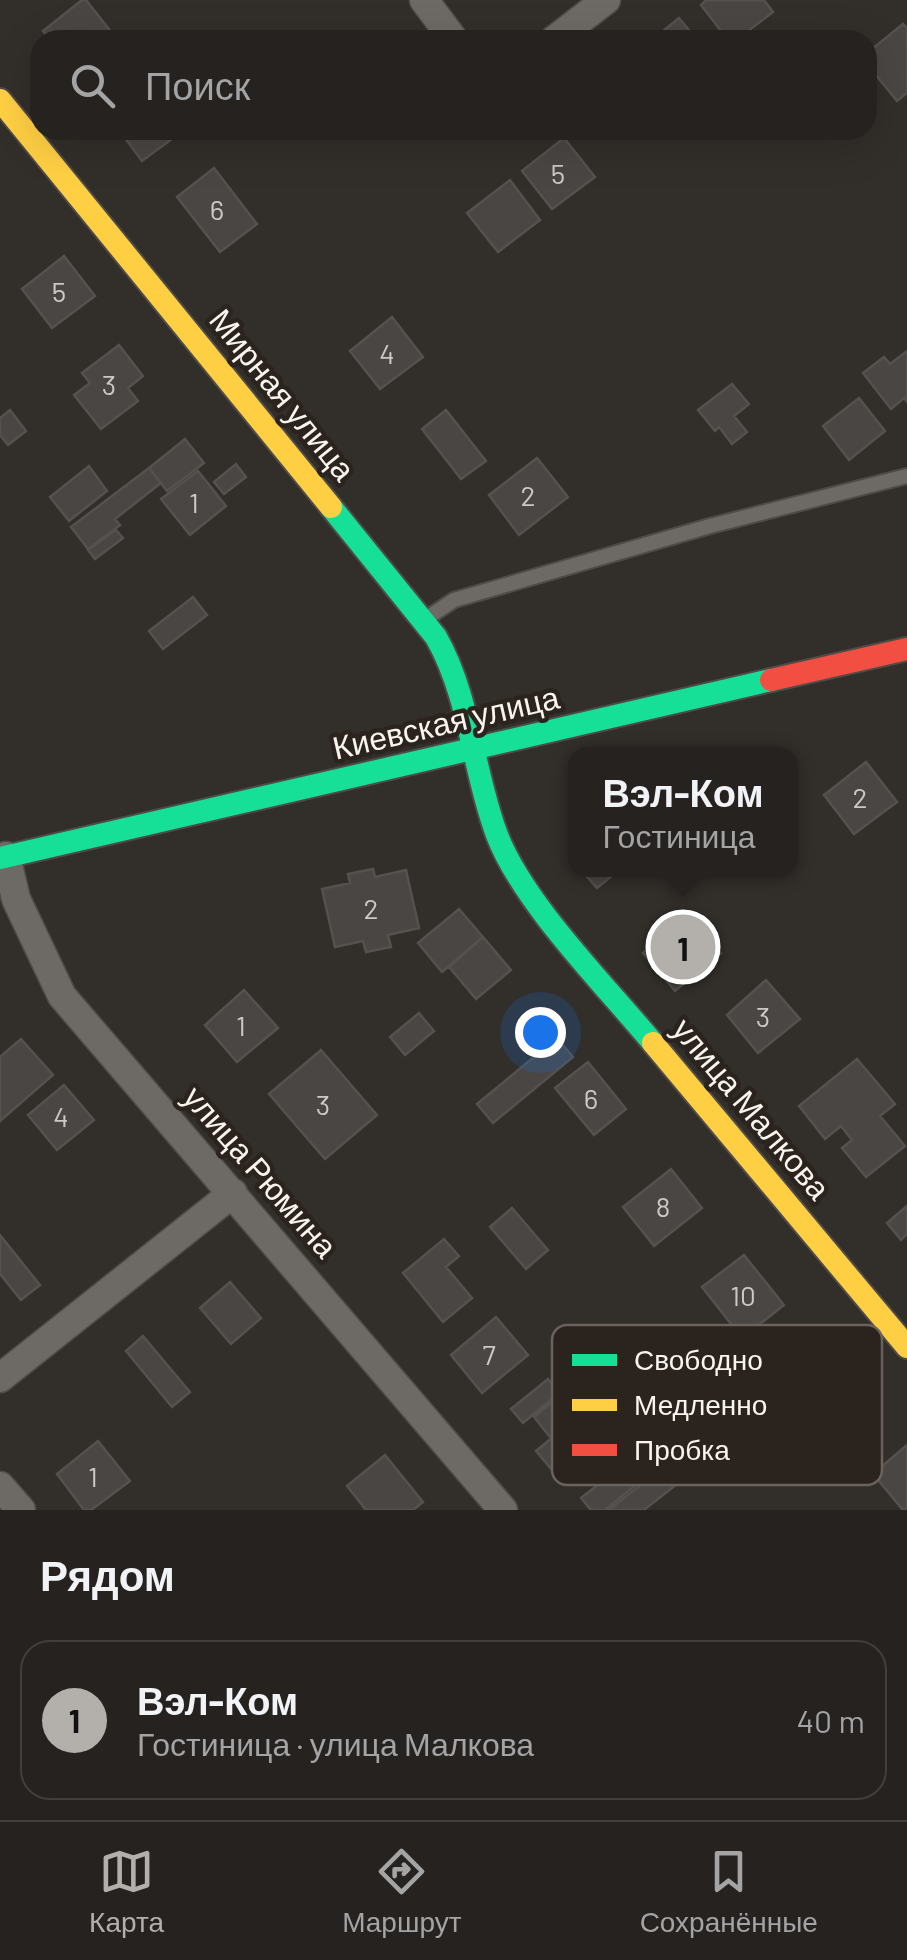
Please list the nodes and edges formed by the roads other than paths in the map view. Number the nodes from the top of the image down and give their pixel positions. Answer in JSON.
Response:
{"nodes":[{"id":1,"x":424,"y":0,"type":"edge"},
{"id":2,"x":606,"y":0,"type":"edge"},
{"id":3,"x":446,"y":30,"type":"edge"},
{"id":4,"x":567,"y":30,"type":"edge"},
{"id":5,"x":0,"y":100,"type":"edge"},
{"id":6,"x":30,"y":137,"type":"edge"},
{"id":7,"x":33,"y":140,"type":"edge"},
{"id":8,"x":907,"y":476,"type":"edge"},
{"id":9,"x":423,"y":620,"type":"junction"},
{"id":10,"x":907,"y":649,"type":"edge"},
{"id":11,"x":476,"y":750,"type":"junction"},
{"id":12,"x":3,"y":857,"type":"edge"},
{"id":13,"x":233,"y":1193,"type":"junction"},
{"id":14,"x":907,"y":1347,"type":"edge"},
{"id":15,"x":0,"y":1378,"type":"edge"},
{"id":16,"x":0,"y":1486,"type":"edge"},
{"id":17,"x":21,"y":1510,"type":"edge"},
{"id":18,"x":503,"y":1510,"type":"edge"}],
"edges":[{"from":1,"to":3,"type":"street"},
{"from":2,"to":4,"type":"street"},
{"from":5,"to":6,"type":"street","name":"Мирная улица"},
{"from":7,"to":9,"type":"street","name":"Мирная улица"},
{"from":8,"to":9,"type":"lane"},
{"from":9,"to":11,"type":"street","name":"Мирная улица"},
{"from":10,"to":11,"type":"street","name":"Киевская улица"},
{"from":11,"to":12,"type":"street","name":"Киевская улица"},
{"from":11,"to":14,"type":"street","name":"улица Малкова"},
{"from":12,"to":13,"type":"street","name":"улица Рюмина"},
{"from":13,"to":15,"type":"street"},
{"from":13,"to":18,"type":"street","name":"улица Рюмина"},
{"from":16,"to":17,"type":"street"}]}
